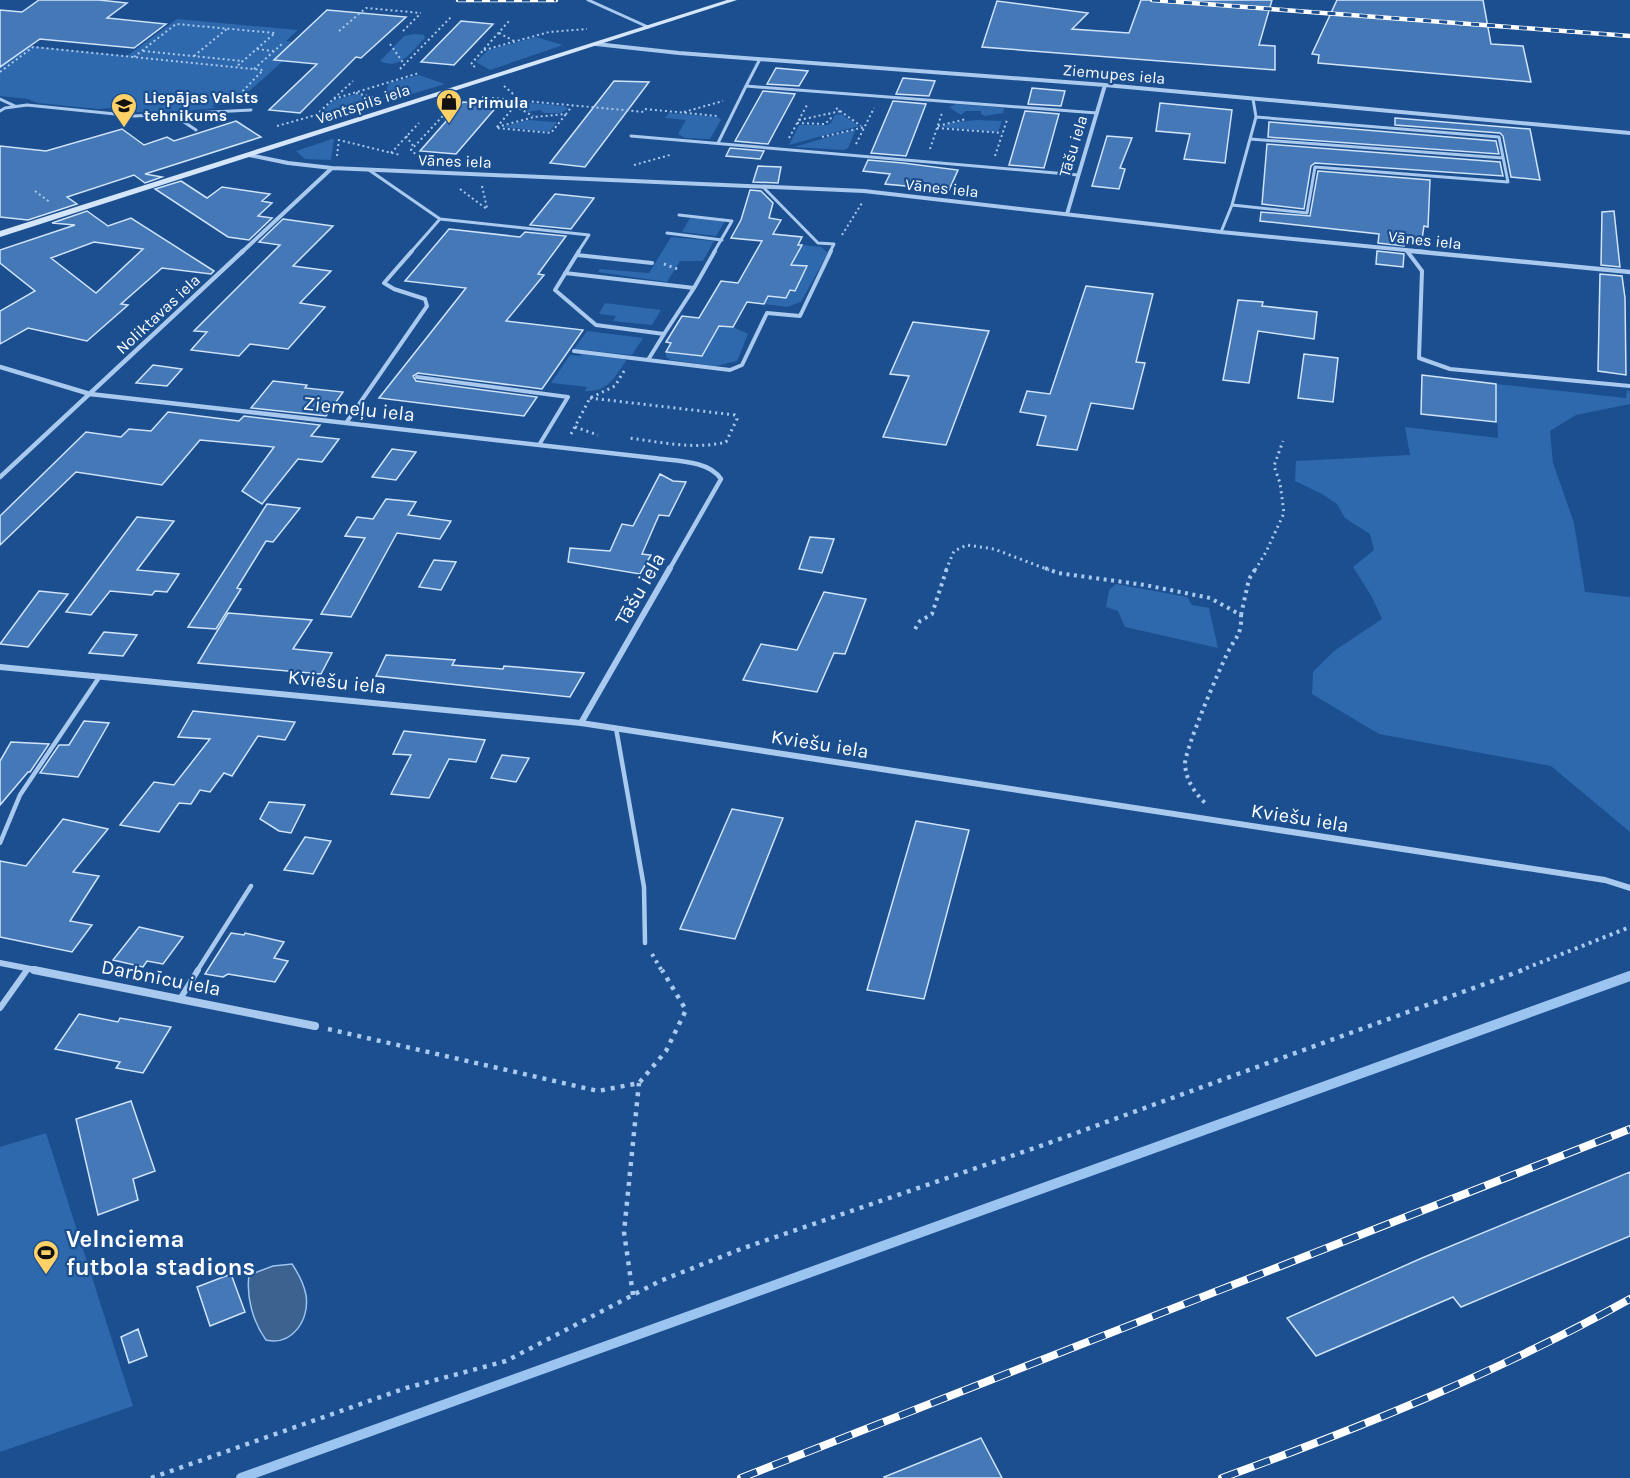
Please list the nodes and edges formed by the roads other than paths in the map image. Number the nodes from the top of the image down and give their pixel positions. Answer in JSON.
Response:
{"nodes":[{"id":1,"x":588,"y":0,"type":"edge"},
{"id":2,"x":734,"y":0,"type":"edge"},
{"id":3,"x":648,"y":27,"type":"junction"},
{"id":4,"x":597,"y":44,"type":"junction"},
{"id":5,"x":760,"y":59,"type":"junction"},
{"id":6,"x":1105,"y":85,"type":"junction"},
{"id":7,"x":746,"y":86,"type":"junction"},
{"id":8,"x":0,"y":99,"type":"edge"},
{"id":9,"x":1253,"y":99,"type":"junction"},
{"id":10,"x":15,"y":106,"type":"junction"},
{"id":11,"x":251,"y":110,"type":"dead end"},
{"id":12,"x":0,"y":111,"type":"edge"},
{"id":13,"x":1097,"y":113,"type":"junction"},
{"id":14,"x":172,"y":114,"type":"junction"},
{"id":15,"x":1256,"y":117,"type":"junction"},
{"id":16,"x":196,"y":130,"type":"dead end"},
{"id":17,"x":1630,"y":134,"type":"edge"},
{"id":18,"x":631,"y":136,"type":"dead end"},
{"id":19,"x":1250,"y":139,"type":"junction"},
{"id":20,"x":718,"y":143,"type":"junction"},
{"id":21,"x":249,"y":155,"type":"junction"},
{"id":22,"x":1503,"y":158,"type":"junction"},
{"id":23,"x":332,"y":168,"type":"junction"},
{"id":24,"x":369,"y":170,"type":"junction"},
{"id":25,"x":1078,"y":176,"type":"junction"},
{"id":26,"x":763,"y":186,"type":"junction"},
{"id":27,"x":1232,"y":205,"type":"junction"},
{"id":28,"x":1067,"y":214,"type":"junction"},
{"id":29,"x":679,"y":215,"type":"dead end"},
{"id":30,"x":440,"y":219,"type":"junction"},
{"id":31,"x":1221,"y":232,"type":"junction"},
{"id":32,"x":667,"y":233,"type":"dead end"},
{"id":33,"x":0,"y":234,"type":"edge"},
{"id":34,"x":722,"y":240,"type":"junction"},
{"id":35,"x":1407,"y":250,"type":"junction"},
{"id":36,"x":577,"y":255,"type":"junction"},
{"id":37,"x":652,"y":263,"type":"road end"},
{"id":38,"x":1630,"y":272,"type":"edge"},
{"id":39,"x":565,"y":273,"type":"junction"},
{"id":40,"x":694,"y":288,"type":"junction"},
{"id":41,"x":664,"y":334,"type":"junction"},
{"id":42,"x":574,"y":351,"type":"dead end"},
{"id":43,"x":648,"y":360,"type":"junction"},
{"id":44,"x":0,"y":367,"type":"edge"},
{"id":45,"x":417,"y":377,"type":"dead end"},
{"id":46,"x":1630,"y":386,"type":"edge"},
{"id":47,"x":90,"y":394,"type":"junction"},
{"id":48,"x":346,"y":423,"type":"junction"},
{"id":49,"x":538,"y":445,"type":"junction"},
{"id":50,"x":716,"y":471,"type":"joint"},
{"id":51,"x":0,"y":477,"type":"edge"},
{"id":52,"x":0,"y":667,"type":"edge"},
{"id":53,"x":100,"y":675,"type":"junction"},
{"id":54,"x":581,"y":723,"type":"junction"},
{"id":55,"x":616,"y":728,"type":"junction"},
{"id":56,"x":0,"y":843,"type":"edge"},
{"id":57,"x":251,"y":886,"type":"dead end"},
{"id":58,"x":1630,"y":888,"type":"edge"},
{"id":59,"x":645,"y":943,"type":"road end"},
{"id":60,"x":0,"y":963,"type":"edge"},
{"id":61,"x":28,"y":969,"type":"junction"},
{"id":62,"x":180,"y":999,"type":"junction"},
{"id":63,"x":0,"y":1008,"type":"edge"},
{"id":64,"x":315,"y":1026,"type":"road end"}],
"edges":[{"from":1,"to":3,"type":"lane"},
{"from":2,"to":3,"type":"street","name":"Ventspils iela"},
{"from":3,"to":4,"type":"street","name":"Ventspils iela"},
{"from":4,"to":5,"type":"street","name":"Ziemupes iela"},
{"from":4,"to":21,"type":"street","name":"Ventspils iela"},
{"from":5,"to":6,"type":"street","name":"Ziemupes iela"},
{"from":5,"to":7,"type":"lane"},
{"from":6,"to":9,"type":"street","name":"Ziemupes iela"},
{"from":6,"to":13,"type":"street","name":"Tāšu iela"},
{"from":7,"to":13,"type":"lane"},
{"from":7,"to":20,"type":"lane"},
{"from":8,"to":10,"type":"lane"},
{"from":9,"to":15,"type":"lane"},
{"from":9,"to":17,"type":"street","name":"Ziemupes iela"},
{"from":10,"to":12,"type":"lane"},
{"from":10,"to":14,"type":"lane"},
{"from":11,"to":14,"type":"lane"},
{"from":13,"to":25,"type":"street","name":"Tāšu iela"},
{"from":14,"to":16,"type":"lane"},
{"from":15,"to":19,"type":"lane"},
{"from":15,"to":22,"type":"lane"},
{"from":18,"to":20,"type":"lane"},
{"from":19,"to":22,"type":"lane"},
{"from":19,"to":27,"type":"lane"},
{"from":20,"to":25,"type":"lane"},
{"from":21,"to":23,"type":"street","name":"Vānes iela"},
{"from":21,"to":33,"type":"street","name":"Ventspils iela"},
{"from":22,"to":27,"type":"lane"},
{"from":23,"to":24,"type":"street","name":"Vānes iela"},
{"from":23,"to":47,"type":"street","name":"Noliktavas iela"},
{"from":24,"to":26,"type":"street","name":"Vānes iela"},
{"from":24,"to":30,"type":"lane"},
{"from":25,"to":28,"type":"street","name":"Tāšu iela"},
{"from":26,"to":28,"type":"street","name":"Vānes iela"},
{"from":26,"to":43,"type":"lane"},
{"from":27,"to":31,"type":"lane"},
{"from":28,"to":31,"type":"street","name":"Vānes iela"},
{"from":29,"to":34,"type":"lane"},
{"from":30,"to":36,"type":"lane"},
{"from":30,"to":48,"type":"lane"},
{"from":31,"to":35,"type":"street","name":"Vānes iela"},
{"from":32,"to":34,"type":"lane"},
{"from":34,"to":40,"type":"lane"},
{"from":35,"to":38,"type":"street","name":"Vānes iela"},
{"from":35,"to":46,"type":"lane"},
{"from":36,"to":37,"type":"lane"},
{"from":36,"to":39,"type":"lane"},
{"from":39,"to":40,"type":"lane"},
{"from":39,"to":41,"type":"lane"},
{"from":40,"to":41,"type":"lane"},
{"from":41,"to":43,"type":"lane"},
{"from":42,"to":43,"type":"lane"},
{"from":44,"to":47,"type":"street","name":"Ziemeļu iela"},
{"from":45,"to":49,"type":"lane"},
{"from":47,"to":48,"type":"street","name":"Ziemeļu iela"},
{"from":47,"to":51,"type":"street","name":"Noliktavas iela"},
{"from":48,"to":49,"type":"street","name":"Ziemeļu iela"},
{"from":49,"to":50,"type":"street","name":"Ziemeļu iela"},
{"from":50,"to":54,"type":"street","name":"Tāšu iela"},
{"from":52,"to":53,"type":"street","name":"Kviešu iela"},
{"from":53,"to":54,"type":"street","name":"Kviešu iela"},
{"from":53,"to":56,"type":"lane"},
{"from":54,"to":55,"type":"street","name":"Kviešu iela"},
{"from":55,"to":58,"type":"street","name":"Kviešu iela"},
{"from":55,"to":59,"type":"lane"},
{"from":57,"to":62,"type":"lane"},
{"from":60,"to":61,"type":"street","name":"Darbnīcu iela"},
{"from":61,"to":62,"type":"street","name":"Darbnīcu iela"},
{"from":61,"to":63,"type":"lane"},
{"from":62,"to":64,"type":"street","name":"Darbnīcu iela"}]}
